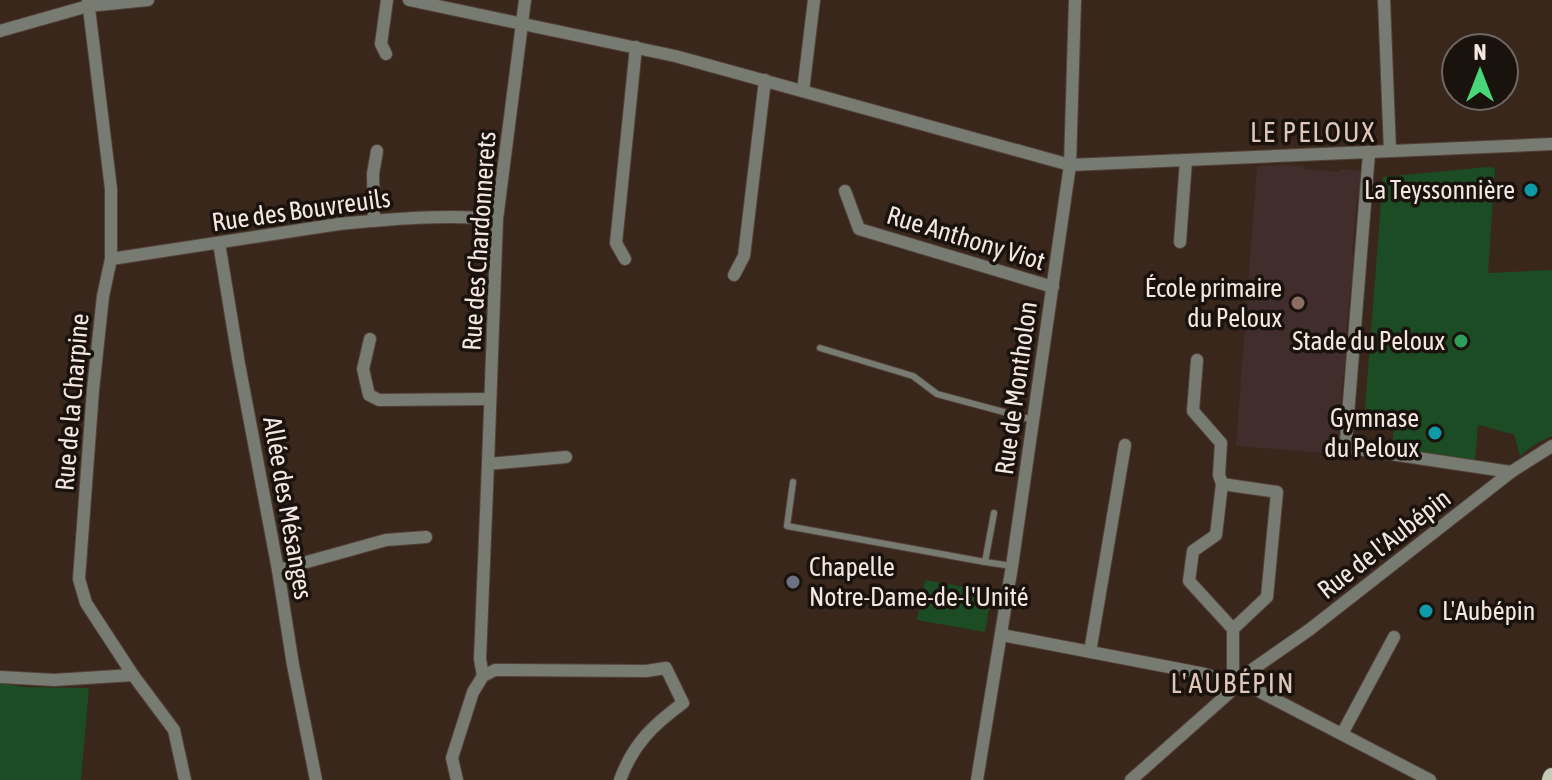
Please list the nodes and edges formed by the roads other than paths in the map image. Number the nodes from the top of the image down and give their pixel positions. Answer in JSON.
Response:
{"nodes":[{"id":1,"x":148,"y":0,"type":"edge"},
{"id":2,"x":387,"y":0,"type":"edge"},
{"id":3,"x":409,"y":0,"type":"edge"},
{"id":4,"x":525,"y":0,"type":"edge"},
{"id":5,"x":814,"y":0,"type":"edge"},
{"id":6,"x":1075,"y":0,"type":"edge"},
{"id":7,"x":1384,"y":0,"type":"edge"},
{"id":8,"x":88,"y":3,"type":"edge"},
{"id":9,"x":523,"y":23,"type":"junction"},
{"id":10,"x":0,"y":30,"type":"edge"},
{"id":11,"x":636,"y":47,"type":"junction"},
{"id":12,"x":386,"y":54,"type":"dead end"},
{"id":13,"x":765,"y":80,"type":"junction"},
{"id":14,"x":803,"y":91,"type":"junction"},
{"id":15,"x":1552,"y":144,"type":"edge"},
{"id":16,"x":377,"y":151,"type":"dead end"},
{"id":17,"x":1390,"y":151,"type":"junction"},
{"id":18,"x":1369,"y":153,"type":"junction"},
{"id":19,"x":1186,"y":160,"type":"junction"},
{"id":20,"x":1070,"y":165,"type":"junction"},
{"id":21,"x":845,"y":191,"type":"dead end"},
{"id":22,"x":497,"y":219,"type":"junction"},
{"id":23,"x":374,"y":221,"type":"junction"},
{"id":24,"x":1180,"y":242,"type":"dead end"},
{"id":25,"x":219,"y":243,"type":"junction"},
{"id":26,"x":111,"y":259,"type":"junction"},
{"id":27,"x":625,"y":259,"type":"dead end"},
{"id":28,"x":734,"y":275,"type":"dead end"},
{"id":29,"x":1053,"y":287,"type":"junction"},
{"id":30,"x":370,"y":339,"type":"dead end"},
{"id":31,"x":820,"y":348,"type":"dead end"},
{"id":32,"x":1197,"y":360,"type":"dead end"},
{"id":33,"x":490,"y":399,"type":"junction"},
{"id":34,"x":1033,"y":420,"type":"junction"},
{"id":35,"x":1125,"y":445,"type":"dead end"},
{"id":36,"x":1552,"y":446,"type":"edge"},
{"id":37,"x":566,"y":457,"type":"dead end"},
{"id":38,"x":488,"y":464,"type":"junction"},
{"id":39,"x":1511,"y":472,"type":"junction"},
{"id":40,"x":793,"y":482,"type":"dead end"},
{"id":41,"x":1222,"y":484,"type":"junction"},
{"id":42,"x":994,"y":513,"type":"dead end"},
{"id":43,"x":426,"y":537,"type":"dead end"},
{"id":44,"x":985,"y":562,"type":"junction"},
{"id":45,"x":1012,"y":566,"type":"junction"},
{"id":46,"x":278,"y":570,"type":"junction"},
{"id":47,"x":1233,"y":629,"type":"junction"},
{"id":48,"x":1002,"y":635,"type":"junction"},
{"id":49,"x":1394,"y":637,"type":"dead end"},
{"id":50,"x":1090,"y":652,"type":"junction"},
{"id":51,"x":133,"y":675,"type":"junction"},
{"id":52,"x":483,"y":676,"type":"junction"},
{"id":53,"x":0,"y":677,"type":"edge"},
{"id":54,"x":1240,"y":677,"type":"junction"},
{"id":55,"x":1221,"y":680,"type":"junction"},
{"id":56,"x":1229,"y":693,"type":"junction"},
{"id":57,"x":1342,"y":734,"type":"junction"},
{"id":58,"x":185,"y":780,"type":"edge"},
{"id":59,"x":316,"y":780,"type":"edge"},
{"id":60,"x":457,"y":780,"type":"edge"},
{"id":61,"x":620,"y":780,"type":"edge"},
{"id":62,"x":977,"y":780,"type":"edge"},
{"id":63,"x":1131,"y":780,"type":"edge"},
{"id":64,"x":1430,"y":780,"type":"edge"}],
"edges":[{"from":1,"to":8,"type":"street"},
{"from":2,"to":12,"type":"street"},
{"from":3,"to":9,"type":"street"},
{"from":4,"to":9,"type":"street","name":"Rue des Chardonnerets"},
{"from":5,"to":14,"type":"street"},
{"from":6,"to":20,"type":"street","name":"Rue de Montholon"},
{"from":7,"to":17,"type":"street"},
{"from":8,"to":10,"type":"street"},
{"from":8,"to":26,"type":"street","name":"Rue de la Charpine"},
{"from":9,"to":11,"type":"street"},
{"from":9,"to":22,"type":"street","name":"Rue des Chardonnerets"},
{"from":11,"to":13,"type":"street"},
{"from":11,"to":27,"type":"street"},
{"from":13,"to":14,"type":"street"},
{"from":13,"to":28,"type":"street"},
{"from":14,"to":20,"type":"street"},
{"from":15,"to":17,"type":"street"},
{"from":16,"to":23,"type":"street"},
{"from":17,"to":18,"type":"street"},
{"from":18,"to":19,"type":"street"},
{"from":18,"to":39,"type":"street"},
{"from":19,"to":20,"type":"street"},
{"from":19,"to":24,"type":"street"},
{"from":20,"to":29,"type":"street","name":"Rue de Montholon"},
{"from":21,"to":29,"type":"street","name":"Rue Anthony Viot"},
{"from":22,"to":23,"type":"street","name":"Rue des Bouvreuils"},
{"from":22,"to":33,"type":"street","name":"Rue des Chardonnerets"},
{"from":23,"to":25,"type":"street","name":"Rue des Bouvreuils"},
{"from":25,"to":26,"type":"street","name":"Rue des Bouvreuils"},
{"from":25,"to":46,"type":"street","name":"Allée des Mésanges"},
{"from":26,"to":51,"type":"street","name":"Rue de la Charpine"},
{"from":29,"to":34,"type":"street","name":"Rue de Montholon"},
{"from":30,"to":33,"type":"street"},
{"from":31,"to":34,"type":"lane"},
{"from":32,"to":41,"type":"street"},
{"from":33,"to":38,"type":"street","name":"Rue des Chardonnerets"},
{"from":34,"to":45,"type":"street","name":"Rue de Montholon"},
{"from":35,"to":50,"type":"street"},
{"from":36,"to":39,"type":"street","name":"Rue de l'Aubépin"},
{"from":37,"to":38,"type":"street"},
{"from":38,"to":52,"type":"street","name":"Rue des Chardonnerets"},
{"from":39,"to":54,"type":"street","name":"Rue de l'Aubépin"},
{"from":40,"to":44,"type":"lane"},
{"from":41,"to":47,"type":"street"},
{"from":41,"to":47,"type":"street"},
{"from":42,"to":44,"type":"lane"},
{"from":43,"to":46,"type":"street"},
{"from":44,"to":45,"type":"lane"},
{"from":45,"to":48,"type":"street","name":"Rue de Montholon"},
{"from":46,"to":59,"type":"street","name":"Allée des Mésanges"},
{"from":47,"to":54,"type":"street"},
{"from":48,"to":50,"type":"street"},
{"from":48,"to":62,"type":"street","name":"Rue de Montholon"},
{"from":49,"to":57,"type":"street"},
{"from":50,"to":55,"type":"street"},
{"from":51,"to":53,"type":"street"},
{"from":51,"to":58,"type":"street","name":"Rue de la Charpine"},
{"from":52,"to":60,"type":"street"},
{"from":52,"to":61,"type":"street"},
{"from":54,"to":55,"type":"street"},
{"from":54,"to":56,"type":"street"},
{"from":54,"to":57,"type":"street"},
{"from":55,"to":56,"type":"street"},
{"from":56,"to":63,"type":"street"},
{"from":57,"to":64,"type":"street"}]}
